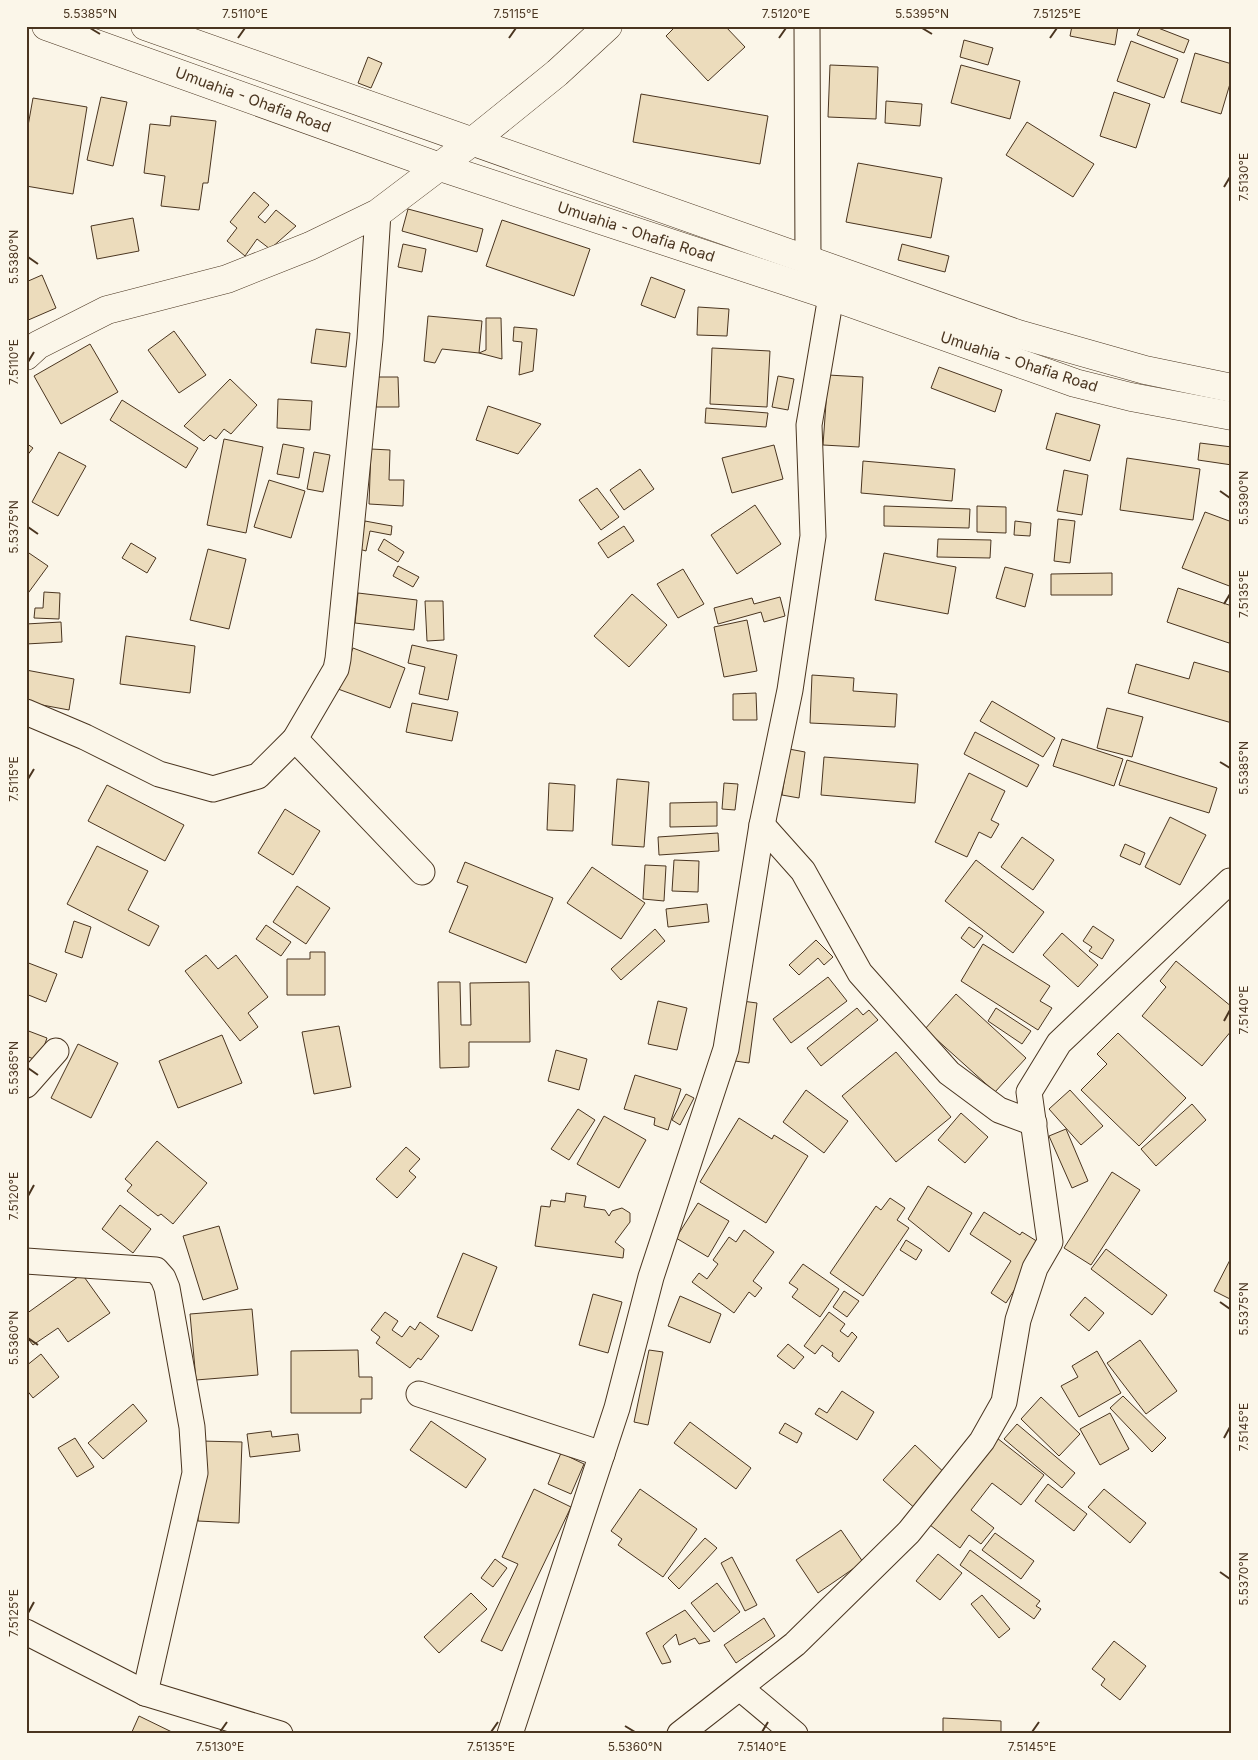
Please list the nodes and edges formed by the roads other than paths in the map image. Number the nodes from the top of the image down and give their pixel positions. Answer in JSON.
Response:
{"nodes":[{"id":1,"x":46,"y":26,"type":"edge"},
{"id":2,"x":145,"y":26,"type":"edge"},
{"id":3,"x":608,"y":26,"type":"edge"},
{"id":4,"x":807,"y":26,"type":"edge"},
{"id":5,"x":473,"y":141,"type":"junction"},
{"id":6,"x":437,"y":166,"type":"junction"},
{"id":7,"x":378,"y":213,"type":"junction"},
{"id":8,"x":808,"y":258,"type":"junction"},
{"id":9,"x":831,"y":296,"type":"junction"},
{"id":10,"x":26,"y":356,"type":"edge"},
{"id":11,"x":1232,"y":388,"type":"edge"},
{"id":12,"x":1232,"y":416,"type":"edge"},
{"id":13,"x":26,"y":712,"type":"edge"},
{"id":14,"x":295,"y":738,"type":"junction"},
{"id":15,"x":762,"y":825,"type":"junction"},
{"id":16,"x":422,"y":872,"type":"dead end"},
{"id":17,"x":1231,"y":875,"type":"edge"},
{"id":18,"x":56,"y":1051,"type":"dead end"},
{"id":19,"x":26,"y":1085,"type":"edge"},
{"id":20,"x":1034,"y":1123,"type":"junction"},
{"id":21,"x":26,"y":1261,"type":"edge"},
{"id":22,"x":419,"y":1394,"type":"dead end"},
{"id":23,"x":602,"y":1454,"type":"junction"},
{"id":24,"x":26,"y":1632,"type":"edge"},
{"id":25,"x":740,"y":1688,"type":"junction"},
{"id":26,"x":145,"y":1693,"type":"junction"},
{"id":27,"x":280,"y":1734,"type":"edge"},
{"id":28,"x":510,"y":1734,"type":"edge"},
{"id":29,"x":680,"y":1734,"type":"edge"},
{"id":30,"x":795,"y":1734,"type":"edge"}],
"edges":[{"from":1,"to":6,"type":"main road","name":"Umuahia - Ohafia Road"},
{"from":2,"to":5,"type":"main road","name":"Umuahia - Ohafia Road"},
{"from":3,"to":5,"type":"main road"},
{"from":4,"to":8,"type":"street"},
{"from":5,"to":6,"type":"main road"},
{"from":5,"to":8,"type":"main road","name":"Umuahia - Ohafia Road"},
{"from":6,"to":7,"type":"main road"},
{"from":6,"to":9,"type":"main road","name":"Umuahia - Ohafia Road"},
{"from":7,"to":10,"type":"main road"},
{"from":7,"to":14,"type":"street"},
{"from":8,"to":11,"type":"main road","name":"Umuahia - Ohafia Road"},
{"from":9,"to":12,"type":"main road","name":"Umuahia - Ohafia Road"},
{"from":9,"to":15,"type":"street"},
{"from":13,"to":14,"type":"street"},
{"from":14,"to":16,"type":"street"},
{"from":15,"to":20,"type":"street"},
{"from":15,"to":23,"type":"street"},
{"from":17,"to":20,"type":"street"},
{"from":18,"to":19,"type":"street"},
{"from":20,"to":25,"type":"street"},
{"from":21,"to":26,"type":"street"},
{"from":22,"to":23,"type":"street"},
{"from":23,"to":28,"type":"street"},
{"from":24,"to":26,"type":"street"},
{"from":25,"to":29,"type":"street"},
{"from":25,"to":30,"type":"street"},
{"from":26,"to":27,"type":"street"}]}
